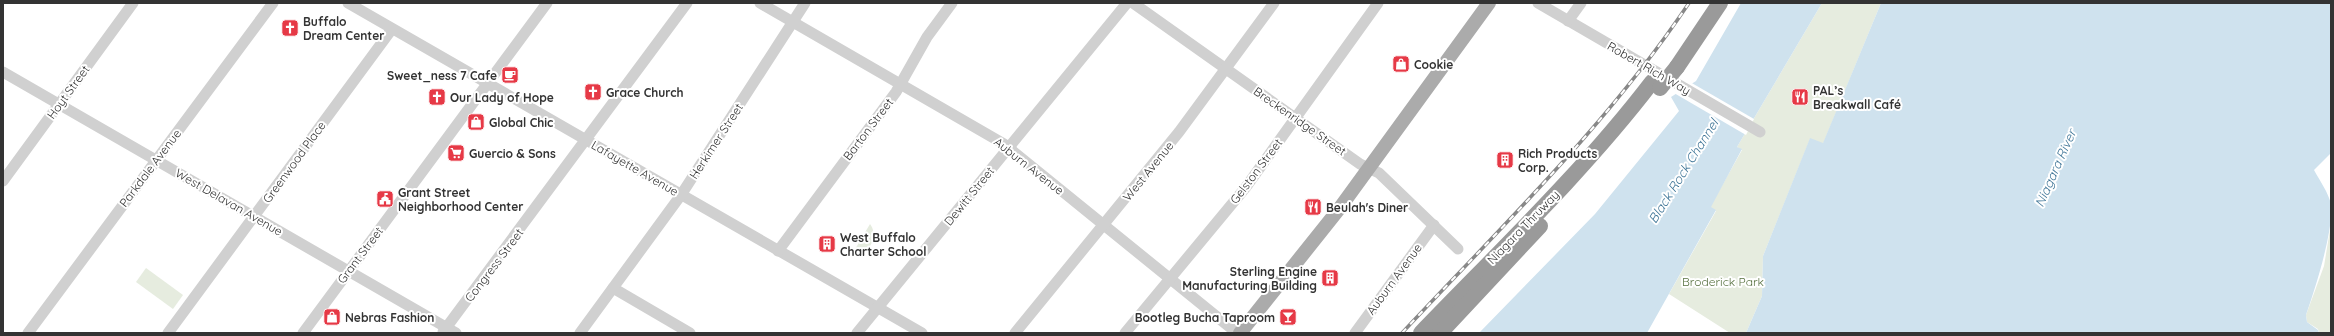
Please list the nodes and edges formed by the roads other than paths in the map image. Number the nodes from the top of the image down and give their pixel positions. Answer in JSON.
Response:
{"nodes":[{"id":1,"x":133,"y":3,"type":"edge"},
{"id":2,"x":273,"y":3,"type":"edge"},
{"id":3,"x":348,"y":3,"type":"edge"},
{"id":4,"x":547,"y":3,"type":"edge"},
{"id":5,"x":687,"y":3,"type":"edge"},
{"id":6,"x":760,"y":3,"type":"edge"},
{"id":7,"x":805,"y":3,"type":"edge"},
{"id":8,"x":952,"y":3,"type":"edge"},
{"id":9,"x":1127,"y":3,"type":"edge"},
{"id":10,"x":1133,"y":3,"type":"edge"},
{"id":11,"x":1274,"y":3,"type":"edge"},
{"id":12,"x":1378,"y":3,"type":"edge"},
{"id":13,"x":1489,"y":3,"type":"edge"},
{"id":14,"x":1538,"y":3,"type":"edge"},
{"id":15,"x":1581,"y":3,"type":"edge"},
{"id":16,"x":1707,"y":3,"type":"edge"},
{"id":17,"x":1720,"y":3,"type":"edge"},
{"id":18,"x":1568,"y":21,"type":"junction"},
{"id":19,"x":793,"y":22,"type":"junction"},
{"id":20,"x":392,"y":28,"type":"junction"},
{"id":21,"x":1672,"y":64,"type":"junction"},
{"id":22,"x":1226,"y":69,"type":"junction"},
{"id":23,"x":3,"y":72,"type":"edge"},
{"id":24,"x":488,"y":84,"type":"junction"},
{"id":25,"x":901,"y":84,"type":"junction"},
{"id":26,"x":1661,"y":84,"type":"junction"},
{"id":27,"x":59,"y":104,"type":"junction"},
{"id":28,"x":1296,"y":117,"type":"junction"},
{"id":29,"x":1755,"y":130,"type":"dead end"},
{"id":30,"x":586,"y":141,"type":"junction"},
{"id":31,"x":1008,"y":148,"type":"junction"},
{"id":32,"x":156,"y":160,"type":"junction"},
{"id":33,"x":1369,"y":168,"type":"junction"},
{"id":34,"x":3,"y":180,"type":"edge"},
{"id":35,"x":681,"y":195,"type":"junction"},
{"id":36,"x":254,"y":216,"type":"junction"},
{"id":37,"x":1103,"y":225,"type":"junction"},
{"id":38,"x":1434,"y":225,"type":"junction"},
{"id":39,"x":1458,"y":249,"type":"dead end"},
{"id":40,"x":778,"y":250,"type":"junction"},
{"id":41,"x":348,"y":271,"type":"junction"},
{"id":42,"x":1170,"y":279,"type":"junction"},
{"id":43,"x":613,"y":288,"type":"junction"},
{"id":44,"x":878,"y":308,"type":"junction"},
{"id":45,"x":449,"y":331,"type":"edge"},
{"id":46,"x":28,"y":333,"type":"edge"},
{"id":47,"x":168,"y":333,"type":"edge"},
{"id":48,"x":303,"y":333,"type":"edge"},
{"id":49,"x":580,"y":333,"type":"edge"},
{"id":50,"x":690,"y":333,"type":"edge"},
{"id":51,"x":857,"y":333,"type":"edge"},
{"id":52,"x":922,"y":333,"type":"edge"},
{"id":53,"x":1015,"y":333,"type":"edge"},
{"id":54,"x":1125,"y":333,"type":"edge"},
{"id":55,"x":1237,"y":333,"type":"edge"},
{"id":56,"x":1240,"y":333,"type":"edge"},
{"id":57,"x":1355,"y":333,"type":"edge"},
{"id":58,"x":1421,"y":333,"type":"edge"},
{"id":59,"x":1440,"y":333,"type":"edge"}],
"edges":[{"from":1,"to":27,"type":"street","name":"Hoyt Street"},
{"from":2,"to":32,"type":"street","name":"Parkdale Avenue"},
{"from":3,"to":20,"type":"street","name":"Lafayette Avenue"},
{"from":4,"to":24,"type":"street","name":"Grant Street"},
{"from":5,"to":30,"type":"street","name":"Congress Street"},
{"from":6,"to":19,"type":"street","name":"Auburn Avenue"},
{"from":7,"to":19,"type":"street","name":"Herkimer Street"},
{"from":8,"to":25,"type":"street","name":"Barton Street"},
{"from":9,"to":31,"type":"street","name":"Dewitt Street"},
{"from":10,"to":22,"type":"street","name":"Breckenridge Street"},
{"from":11,"to":22,"type":"street","name":"West Avenue"},
{"from":12,"to":28,"type":"street","name":"Gelston Street"},
{"from":13,"to":33,"type":"main road"},
{"from":14,"to":18,"type":"street","name":"Robert Rich Way"},
{"from":15,"to":18,"type":"street"},
{"from":16,"to":21,"type":"highway","name":"Niagara Thruway"},
{"from":17,"to":21,"type":"highway","name":"Niagara Thruway"},
{"from":18,"to":26,"type":"street","name":"Robert Rich Way"},
{"from":19,"to":25,"type":"street","name":"Auburn Avenue"},
{"from":19,"to":35,"type":"street","name":"Herkimer Street"},
{"from":20,"to":24,"type":"street","name":"Lafayette Avenue"},
{"from":20,"to":36,"type":"street","name":"Greenwood Place"},
{"from":21,"to":26,"type":"highway","name":"Niagara Thruway"},
{"from":22,"to":28,"type":"street","name":"Breckenridge Street"},
{"from":22,"to":37,"type":"street","name":"West Avenue"},
{"from":23,"to":27,"type":"street","name":"West Delavan Avenue"},
{"from":24,"to":30,"type":"street","name":"Lafayette Avenue"},
{"from":24,"to":41,"type":"street","name":"Grant Street"},
{"from":25,"to":31,"type":"street","name":"Auburn Avenue"},
{"from":25,"to":40,"type":"street","name":"Barton Street"},
{"from":26,"to":29,"type":"street","name":"Robert Rich Way"},
{"from":26,"to":58,"type":"highway","name":"Niagara Thruway"},
{"from":26,"to":59,"type":"highway","name":"Niagara Thruway"},
{"from":27,"to":32,"type":"street","name":"West Delavan Avenue"},
{"from":27,"to":34,"type":"street","name":"Hoyt Street"},
{"from":28,"to":33,"type":"street","name":"Breckenridge Street"},
{"from":28,"to":42,"type":"street","name":"Gelston Street"},
{"from":30,"to":35,"type":"street","name":"Lafayette Avenue"},
{"from":30,"to":45,"type":"street","name":"Congress Street"},
{"from":31,"to":37,"type":"street","name":"Auburn Avenue"},
{"from":31,"to":44,"type":"street","name":"Dewitt Street"},
{"from":32,"to":36,"type":"street","name":"West Delavan Avenue"},
{"from":32,"to":46,"type":"street","name":"Parkdale Avenue"},
{"from":33,"to":38,"type":"street","name":"Breckenridge Street"},
{"from":33,"to":56,"type":"main road"},
{"from":35,"to":40,"type":"street","name":"Lafayette Avenue"},
{"from":35,"to":43,"type":"street","name":"Herkimer Street"},
{"from":36,"to":41,"type":"street","name":"West Delavan Avenue"},
{"from":36,"to":47,"type":"street","name":"Greenwood Place"},
{"from":37,"to":42,"type":"street","name":"Auburn Avenue"},
{"from":37,"to":53,"type":"street","name":"West Avenue"},
{"from":38,"to":39,"type":"street","name":"Breckenridge Street"},
{"from":38,"to":57,"type":"street","name":"Auburn Avenue"},
{"from":40,"to":44,"type":"street","name":"Lafayette Avenue"},
{"from":41,"to":45,"type":"street","name":"West Delavan Avenue"},
{"from":41,"to":48,"type":"street","name":"Grant Street"},
{"from":42,"to":54,"type":"street","name":"Gelston Street"},
{"from":42,"to":55,"type":"street","name":"Auburn Avenue"},
{"from":43,"to":49,"type":"street","name":"Herkimer Street"},
{"from":43,"to":50,"type":"street"},
{"from":44,"to":51,"type":"street","name":"Dewitt Street"},
{"from":44,"to":52,"type":"street","name":"Lafayette Avenue"}]}
